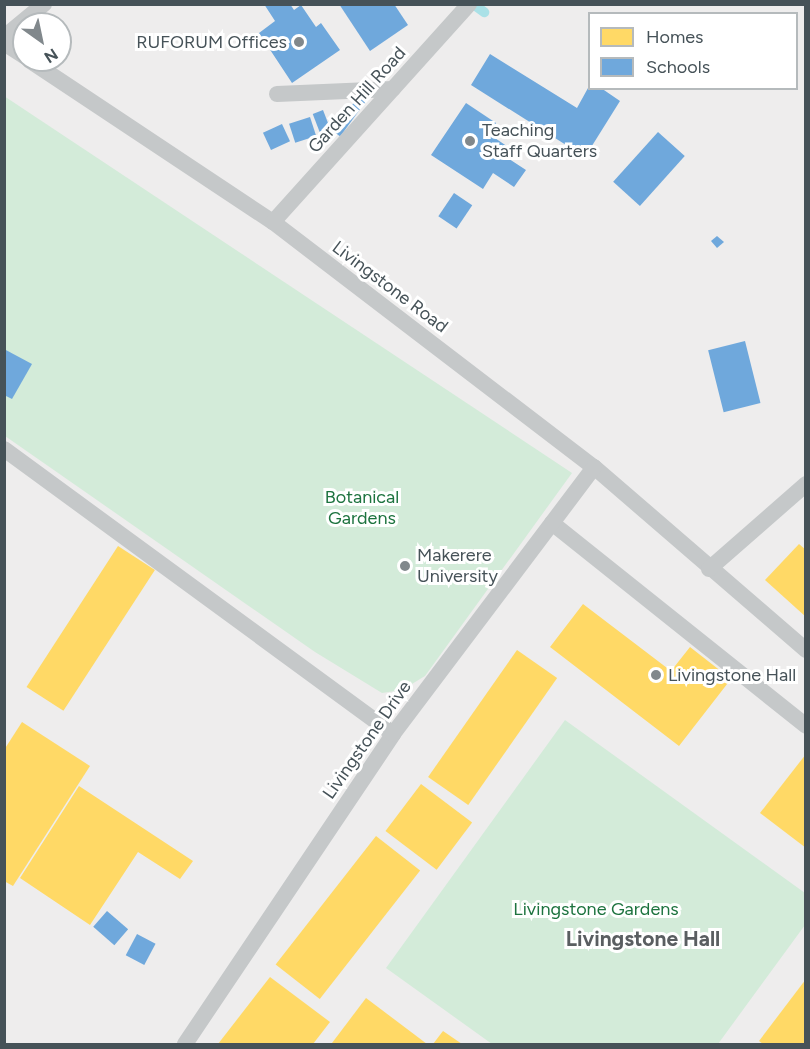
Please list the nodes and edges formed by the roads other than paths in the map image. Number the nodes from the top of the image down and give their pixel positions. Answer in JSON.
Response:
{"nodes":[{"id":1,"x":44,"y":4,"type":"edge"},
{"id":2,"x":469,"y":4,"type":"edge"},
{"id":3,"x":4,"y":37,"type":"edge"},
{"id":4,"x":47,"y":72,"type":"edge"},
{"id":5,"x":393,"y":89,"type":"junction"},
{"id":6,"x":277,"y":94,"type":"dead end"},
{"id":7,"x":273,"y":222,"type":"junction"},
{"id":8,"x":4,"y":449,"type":"edge"},
{"id":9,"x":594,"y":467,"type":"junction"},
{"id":10,"x":806,"y":484,"type":"edge"},
{"id":11,"x":552,"y":523,"type":"junction"},
{"id":12,"x":709,"y":569,"type":"junction"},
{"id":13,"x":806,"y":650,"type":"edge"},
{"id":14,"x":806,"y":726,"type":"edge"},
{"id":15,"x":393,"y":734,"type":"junction"},
{"id":16,"x":185,"y":1044,"type":"edge"}],
"edges":[{"from":1,"to":3,"type":"lane"},
{"from":2,"to":5,"type":"lane","name":"Garden Hill Road"},
{"from":4,"to":7,"type":"lane","name":"Livingstone Road"},
{"from":5,"to":6,"type":"lane"},
{"from":5,"to":7,"type":"lane","name":"Garden Hill Road"},
{"from":7,"to":9,"type":"lane","name":"Livingstone Road"},
{"from":8,"to":15,"type":"lane"},
{"from":9,"to":11,"type":"lane","name":"Livingstone Drive"},
{"from":9,"to":12,"type":"lane","name":"Livingstone Road"},
{"from":10,"to":12,"type":"lane"},
{"from":11,"to":14,"type":"lane"},
{"from":11,"to":15,"type":"lane","name":"Livingstone Drive"},
{"from":12,"to":13,"type":"lane","name":"Livingstone Road"},
{"from":15,"to":16,"type":"lane","name":"Livingstone Drive"}]}
